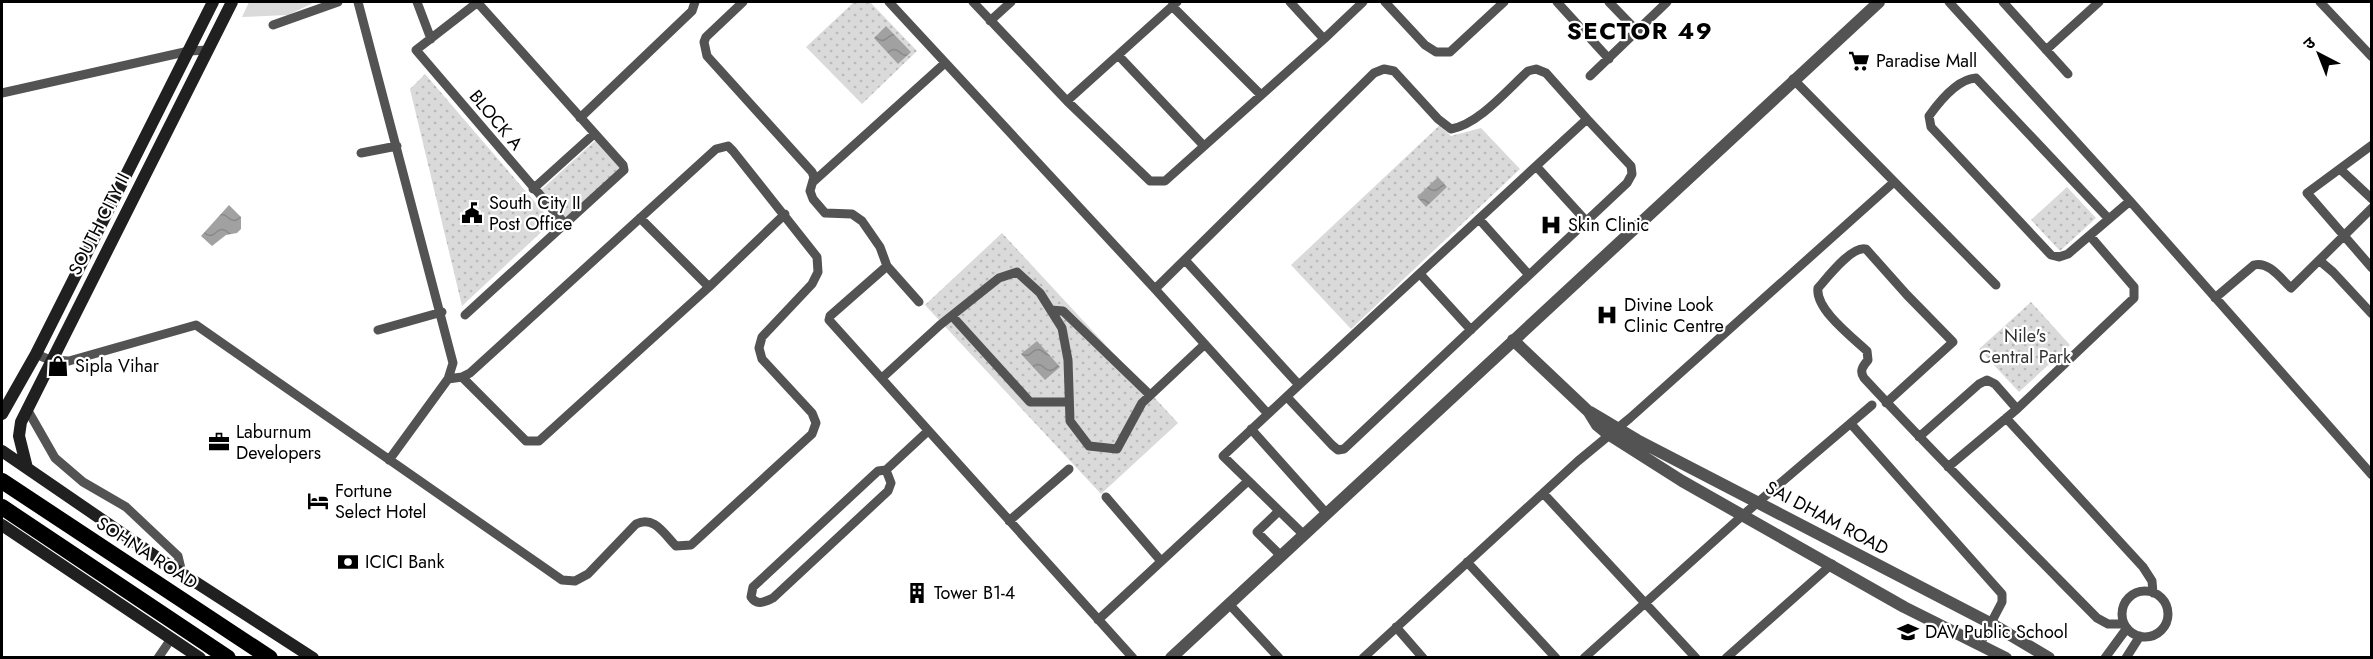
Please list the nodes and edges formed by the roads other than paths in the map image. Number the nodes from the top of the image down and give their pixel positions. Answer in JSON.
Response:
{"nodes":[{"id":1,"x":213,"y":2,"type":"edge"},
{"id":2,"x":232,"y":2,"type":"edge"},
{"id":3,"x":338,"y":2,"type":"edge"},
{"id":4,"x":358,"y":2,"type":"edge"},
{"id":5,"x":417,"y":2,"type":"edge"},
{"id":6,"x":477,"y":2,"type":"edge"},
{"id":7,"x":695,"y":2,"type":"edge"},
{"id":8,"x":742,"y":2,"type":"edge"},
{"id":9,"x":889,"y":2,"type":"edge"},
{"id":10,"x":973,"y":2,"type":"edge"},
{"id":11,"x":1011,"y":2,"type":"edge"},
{"id":12,"x":1290,"y":2,"type":"edge"},
{"id":13,"x":1363,"y":2,"type":"edge"},
{"id":14,"x":1385,"y":2,"type":"edge"},
{"id":15,"x":1504,"y":2,"type":"edge"},
{"id":16,"x":1557,"y":2,"type":"edge"},
{"id":17,"x":1609,"y":2,"type":"edge"},
{"id":18,"x":1667,"y":2,"type":"edge"},
{"id":19,"x":1879,"y":2,"type":"edge"},
{"id":20,"x":1949,"y":2,"type":"edge"},
{"id":21,"x":2004,"y":2,"type":"edge"},
{"id":22,"x":2099,"y":2,"type":"edge"},
{"id":23,"x":2320,"y":2,"type":"edge"},
{"id":24,"x":1174,"y":4,"type":"edge"},
{"id":25,"x":990,"y":21,"type":"junction"},
{"id":26,"x":273,"y":25,"type":"dead end"},
{"id":27,"x":1638,"y":32,"type":"junction"},
{"id":28,"x":431,"y":39,"type":"junction"},
{"id":29,"x":1324,"y":39,"type":"junction"},
{"id":30,"x":208,"y":50,"type":"junction"},
{"id":31,"x":2046,"y":50,"type":"junction"},
{"id":32,"x":189,"y":51,"type":"junction"},
{"id":33,"x":1118,"y":56,"type":"junction"},
{"id":34,"x":2372,"y":57,"type":"edge"},
{"id":35,"x":1609,"y":59,"type":"junction"},
{"id":36,"x":945,"y":63,"type":"junction"},
{"id":37,"x":2068,"y":74,"type":"dead end"},
{"id":38,"x":1590,"y":76,"type":"dead end"},
{"id":39,"x":1793,"y":79,"type":"junction"},
{"id":40,"x":2,"y":93,"type":"edge"},
{"id":41,"x":1261,"y":95,"type":"junction"},
{"id":42,"x":1067,"y":101,"type":"junction"},
{"id":43,"x":579,"y":118,"type":"junction"},
{"id":44,"x":1587,"y":119,"type":"junction"},
{"id":45,"x":594,"y":134,"type":"junction"},
{"id":46,"x":2372,"y":145,"type":"edge"},
{"id":47,"x":397,"y":146,"type":"junction"},
{"id":48,"x":1204,"y":146,"type":"junction"},
{"id":49,"x":361,"y":153,"type":"dead end"},
{"id":50,"x":1536,"y":166,"type":"junction"},
{"id":51,"x":2340,"y":169,"type":"junction"},
{"id":52,"x":813,"y":182,"type":"junction"},
{"id":53,"x":1894,"y":182,"type":"junction"},
{"id":54,"x":533,"y":189,"type":"junction"},
{"id":55,"x":2372,"y":200,"type":"edge"},
{"id":56,"x":2130,"y":201,"type":"junction"},
{"id":57,"x":2372,"y":208,"type":"edge"},
{"id":58,"x":785,"y":214,"type":"junction"},
{"id":59,"x":640,"y":218,"type":"junction"},
{"id":60,"x":2108,"y":218,"type":"junction"},
{"id":61,"x":1479,"y":219,"type":"junction"},
{"id":62,"x":1587,"y":222,"type":"junction"},
{"id":63,"x":565,"y":224,"type":"junction"},
{"id":64,"x":2090,"y":236,"type":"junction"},
{"id":65,"x":2343,"y":236,"type":"junction"},
{"id":66,"x":1185,"y":260,"type":"junction"},
{"id":67,"x":2319,"y":261,"type":"junction"},
{"id":68,"x":887,"y":266,"type":"junction"},
{"id":69,"x":2372,"y":268,"type":"edge"},
{"id":70,"x":1420,"y":274,"type":"junction"},
{"id":71,"x":1529,"y":275,"type":"junction"},
{"id":72,"x":1996,"y":285,"type":"dead end"},
{"id":73,"x":709,"y":287,"type":"junction"},
{"id":74,"x":1155,"y":289,"type":"junction"},
{"id":75,"x":2215,"y":298,"type":"junction"},
{"id":76,"x":919,"y":302,"type":"dead end"},
{"id":77,"x":1051,"y":310,"type":"junction"},
{"id":78,"x":442,"y":312,"type":"junction"},
{"id":79,"x":2372,"y":314,"type":"edge"},
{"id":80,"x":465,"y":315,"type":"dead end"},
{"id":81,"x":952,"y":315,"type":"junction"},
{"id":82,"x":378,"y":330,"type":"dead end"},
{"id":83,"x":1471,"y":330,"type":"junction"},
{"id":84,"x":1513,"y":340,"type":"junction"},
{"id":85,"x":1205,"y":344,"type":"junction"},
{"id":86,"x":36,"y":354,"type":"junction"},
{"id":87,"x":50,"y":360,"type":"junction"},
{"id":88,"x":462,"y":377,"type":"junction"},
{"id":89,"x":882,"y":378,"type":"junction"},
{"id":90,"x":448,"y":379,"type":"junction"},
{"id":91,"x":1299,"y":385,"type":"junction"},
{"id":92,"x":1150,"y":395,"type":"junction"},
{"id":93,"x":1287,"y":397,"type":"junction"},
{"id":94,"x":1068,"y":402,"type":"junction"},
{"id":95,"x":1886,"y":403,"type":"junction"},
{"id":96,"x":1872,"y":405,"type":"dead end"},
{"id":97,"x":27,"y":409,"type":"junction"},
{"id":98,"x":2017,"y":409,"type":"junction"},
{"id":99,"x":2,"y":414,"type":"edge"},
{"id":100,"x":1268,"y":414,"type":"junction"},
{"id":101,"x":2006,"y":418,"type":"junction"},
{"id":102,"x":1851,"y":424,"type":"junction"},
{"id":103,"x":1251,"y":429,"type":"junction"},
{"id":104,"x":928,"y":431,"type":"junction"},
{"id":105,"x":1612,"y":431,"type":"junction"},
{"id":106,"x":1919,"y":437,"type":"junction"},
{"id":107,"x":2,"y":451,"type":"edge"},
{"id":108,"x":389,"y":460,"type":"junction"},
{"id":109,"x":1948,"y":467,"type":"junction"},
{"id":110,"x":27,"y":468,"type":"junction"},
{"id":111,"x":1069,"y":469,"type":"dead end"},
{"id":112,"x":886,"y":470,"type":"junction"},
{"id":113,"x":2372,"y":475,"type":"edge"},
{"id":114,"x":1248,"y":480,"type":"junction"},
{"id":115,"x":2,"y":481,"type":"edge"},
{"id":116,"x":1543,"y":493,"type":"junction"},
{"id":117,"x":1106,"y":497,"type":"dead end"},
{"id":118,"x":1758,"y":502,"type":"junction"},
{"id":119,"x":2,"y":507,"type":"edge"},
{"id":120,"x":1279,"y":511,"type":"junction"},
{"id":121,"x":1327,"y":514,"type":"junction"},
{"id":122,"x":1743,"y":515,"type":"junction"},
{"id":123,"x":1009,"y":521,"type":"junction"},
{"id":124,"x":2,"y":525,"type":"edge"},
{"id":125,"x":1304,"y":535,"type":"junction"},
{"id":126,"x":1281,"y":556,"type":"junction"},
{"id":127,"x":1161,"y":561,"type":"junction"},
{"id":128,"x":1467,"y":562,"type":"junction"},
{"id":129,"x":1832,"y":564,"type":"junction"},
{"id":130,"x":182,"y":573,"type":"junction"},
{"id":131,"x":2153,"y":592,"type":"junction"},
{"id":132,"x":1645,"y":603,"type":"junction"},
{"id":133,"x":1229,"y":604,"type":"junction"},
{"id":134,"x":1098,"y":620,"type":"junction"},
{"id":135,"x":1992,"y":624,"type":"junction"},
{"id":136,"x":2126,"y":626,"type":"junction"},
{"id":137,"x":1396,"y":627,"type":"junction"},
{"id":138,"x":2140,"y":636,"type":"junction"},
{"id":139,"x":171,"y":639,"type":"junction"},
{"id":140,"x":1980,"y":644,"type":"junction"},
{"id":141,"x":158,"y":657,"type":"edge"},
{"id":142,"x":200,"y":657,"type":"edge"},
{"id":143,"x":228,"y":657,"type":"edge"},
{"id":144,"x":270,"y":657,"type":"edge"},
{"id":145,"x":313,"y":657,"type":"edge"},
{"id":146,"x":1133,"y":657,"type":"edge"},
{"id":147,"x":1171,"y":657,"type":"edge"},
{"id":148,"x":1278,"y":657,"type":"edge"},
{"id":149,"x":1363,"y":657,"type":"edge"},
{"id":150,"x":1424,"y":657,"type":"edge"},
{"id":151,"x":1556,"y":657,"type":"edge"},
{"id":152,"x":1584,"y":657,"type":"edge"},
{"id":153,"x":1696,"y":657,"type":"edge"},
{"id":154,"x":1725,"y":657,"type":"edge"},
{"id":155,"x":2006,"y":657,"type":"edge"},
{"id":156,"x":2049,"y":657,"type":"edge"},
{"id":157,"x":2105,"y":657,"type":"edge"},
{"id":158,"x":2126,"y":657,"type":"edge"}],
"edges":[{"from":1,"to":32,"type":"main road","name":"SOUTH CITY II"},
{"from":2,"to":30,"type":"main road","name":"SOUTH CITY II"},
{"from":3,"to":26,"type":"street"},
{"from":4,"to":47,"type":"street"},
{"from":5,"to":28,"type":"street"},
{"from":6,"to":28,"type":"street","name":"BLOCK A"},
{"from":6,"to":43,"type":"street","name":"BLOCK A"},
{"from":7,"to":43,"type":"street"},
{"from":8,"to":52,"type":"street"},
{"from":9,"to":36,"type":"street"},
{"from":10,"to":25,"type":"street"},
{"from":11,"to":25,"type":"street"},
{"from":12,"to":29,"type":"street"},
{"from":13,"to":29,"type":"street"},
{"from":14,"to":15,"type":"street"},
{"from":16,"to":35,"type":"street"},
{"from":17,"to":27,"type":"street"},
{"from":18,"to":27,"type":"street"},
{"from":19,"to":39,"type":"street"},
{"from":20,"to":56,"type":"street"},
{"from":21,"to":31,"type":"street"},
{"from":22,"to":31,"type":"street"},
{"from":23,"to":34,"type":"street"},
{"from":24,"to":33,"type":"street"},
{"from":24,"to":41,"type":"street"},
{"from":25,"to":42,"type":"street"},
{"from":27,"to":35,"type":"street"},
{"from":28,"to":54,"type":"street","name":"BLOCK A"},
{"from":29,"to":41,"type":"street"},
{"from":30,"to":32,"type":"street"},
{"from":30,"to":87,"type":"main road","name":"SOUTH CITY II"},
{"from":31,"to":37,"type":"street"},
{"from":32,"to":40,"type":"street"},
{"from":32,"to":86,"type":"main road","name":"SOUTH CITY II"},
{"from":33,"to":42,"type":"street"},
{"from":33,"to":48,"type":"street"},
{"from":35,"to":38,"type":"street"},
{"from":36,"to":52,"type":"street"},
{"from":36,"to":74,"type":"street"},
{"from":39,"to":53,"type":"street"},
{"from":39,"to":84,"type":"street"},
{"from":41,"to":48,"type":"street"},
{"from":42,"to":48,"type":"street"},
{"from":43,"to":45,"type":"street","name":"BLOCK A"},
{"from":44,"to":50,"type":"street"},
{"from":44,"to":62,"type":"street"},
{"from":44,"to":66,"type":"street"},
{"from":45,"to":54,"type":"street"},
{"from":45,"to":63,"type":"street","name":"BLOCK A"},
{"from":46,"to":51,"type":"street"},
{"from":47,"to":49,"type":"street"},
{"from":47,"to":78,"type":"street"},
{"from":50,"to":61,"type":"street"},
{"from":50,"to":62,"type":"street"},
{"from":51,"to":55,"type":"street"},
{"from":51,"to":65,"type":"street"},
{"from":52,"to":68,"type":"street"},
{"from":53,"to":72,"type":"street"},
{"from":53,"to":105,"type":"street"},
{"from":54,"to":63,"type":"street","name":"BLOCK A"},
{"from":56,"to":60,"type":"street"},
{"from":56,"to":75,"type":"street"},
{"from":57,"to":65,"type":"street"},
{"from":58,"to":59,"type":"street"},
{"from":58,"to":73,"type":"street"},
{"from":58,"to":108,"type":"street"},
{"from":59,"to":73,"type":"street"},
{"from":59,"to":88,"type":"street"},
{"from":60,"to":64,"type":"street"},
{"from":60,"to":64,"type":"street"},
{"from":61,"to":70,"type":"street"},
{"from":61,"to":71,"type":"street"},
{"from":62,"to":71,"type":"street"},
{"from":63,"to":80,"type":"street","name":"BLOCK A"},
{"from":64,"to":98,"type":"street"},
{"from":65,"to":67,"type":"street"},
{"from":65,"to":69,"type":"street"},
{"from":66,"to":74,"type":"street"},
{"from":66,"to":91,"type":"street"},
{"from":67,"to":75,"type":"street"},
{"from":67,"to":79,"type":"street"},
{"from":68,"to":76,"type":"street"},
{"from":68,"to":89,"type":"street"},
{"from":70,"to":83,"type":"street"},
{"from":70,"to":91,"type":"street"},
{"from":71,"to":83,"type":"street"},
{"from":73,"to":88,"type":"street"},
{"from":74,"to":85,"type":"street"},
{"from":75,"to":113,"type":"street"},
{"from":77,"to":81,"type":"street"},
{"from":77,"to":92,"type":"street"},
{"from":77,"to":94,"type":"street"},
{"from":78,"to":82,"type":"street"},
{"from":78,"to":90,"type":"street"},
{"from":81,"to":89,"type":"street"},
{"from":81,"to":94,"type":"street"},
{"from":83,"to":93,"type":"street"},
{"from":84,"to":105,"type":"street","name":"SAI DHAM ROAD"},
{"from":84,"to":121,"type":"street"},
{"from":85,"to":92,"type":"street"},
{"from":85,"to":100,"type":"street"},
{"from":86,"to":87,"type":"street"},
{"from":86,"to":99,"type":"main road","name":"SOUTH CITY II"},
{"from":87,"to":97,"type":"main road","name":"SOUTH CITY II"},
{"from":87,"to":108,"type":"street"},
{"from":88,"to":90,"type":"street"},
{"from":89,"to":104,"type":"street"},
{"from":90,"to":108,"type":"street"},
{"from":91,"to":93,"type":"street"},
{"from":92,"to":94,"type":"street"},
{"from":93,"to":100,"type":"street"},
{"from":95,"to":95,"type":"street"},
{"from":95,"to":106,"type":"street"},
{"from":96,"to":102,"type":"street"},
{"from":97,"to":110,"type":"main road","name":"SOUTH CITY II"},
{"from":97,"to":130,"type":"street"},
{"from":98,"to":101,"type":"street"},
{"from":98,"to":106,"type":"street"},
{"from":100,"to":103,"type":"street"},
{"from":101,"to":109,"type":"street"},
{"from":101,"to":131,"type":"street"},
{"from":102,"to":118,"type":"street"},
{"from":102,"to":135,"type":"street"},
{"from":103,"to":114,"type":"street"},
{"from":103,"to":121,"type":"street"},
{"from":104,"to":112,"type":"street"},
{"from":104,"to":123,"type":"street"},
{"from":105,"to":116,"type":"street"},
{"from":105,"to":118,"type":"street","name":"SAI DHAM ROAD"},
{"from":105,"to":122,"type":"street","name":"SAI DHAM ROAD"},
{"from":106,"to":109,"type":"street"},
{"from":107,"to":110,"type":"main road"},
{"from":109,"to":136,"type":"street"},
{"from":110,"to":130,"type":"main road"},
{"from":111,"to":123,"type":"street"},
{"from":112,"to":112,"type":"street"},
{"from":114,"to":120,"type":"street"},
{"from":114,"to":127,"type":"street"},
{"from":115,"to":144,"type":"highway","name":"SOHNA ROAD"},
{"from":116,"to":128,"type":"street"},
{"from":116,"to":132,"type":"street"},
{"from":117,"to":127,"type":"street"},
{"from":118,"to":122,"type":"street"},
{"from":118,"to":135,"type":"street","name":"SAI DHAM ROAD"},
{"from":119,"to":143,"type":"highway"},
{"from":120,"to":125,"type":"street"},
{"from":120,"to":126,"type":"street"},
{"from":121,"to":125,"type":"street"},
{"from":122,"to":129,"type":"street","name":"SAI DHAM ROAD"},
{"from":122,"to":132,"type":"street"},
{"from":123,"to":134,"type":"street"},
{"from":124,"to":139,"type":"main road"},
{"from":125,"to":126,"type":"street"},
{"from":126,"to":133,"type":"street"},
{"from":127,"to":134,"type":"street"},
{"from":128,"to":137,"type":"street"},
{"from":128,"to":151,"type":"street"},
{"from":129,"to":140,"type":"street","name":"SAI DHAM ROAD"},
{"from":129,"to":154,"type":"street"},
{"from":130,"to":145,"type":"main road"},
{"from":131,"to":136,"type":"street"},
{"from":131,"to":138,"type":"street"},
{"from":132,"to":152,"type":"street"},
{"from":132,"to":153,"type":"street"},
{"from":133,"to":147,"type":"street"},
{"from":133,"to":148,"type":"street"},
{"from":134,"to":146,"type":"street"},
{"from":135,"to":140,"type":"street"},
{"from":135,"to":156,"type":"street","name":"SAI DHAM ROAD"},
{"from":136,"to":138,"type":"street"},
{"from":136,"to":157,"type":"street"},
{"from":137,"to":149,"type":"street"},
{"from":137,"to":150,"type":"street"},
{"from":138,"to":158,"type":"street"},
{"from":139,"to":141,"type":"street"},
{"from":139,"to":142,"type":"main road"},
{"from":140,"to":155,"type":"street","name":"SAI DHAM ROAD"}]}
